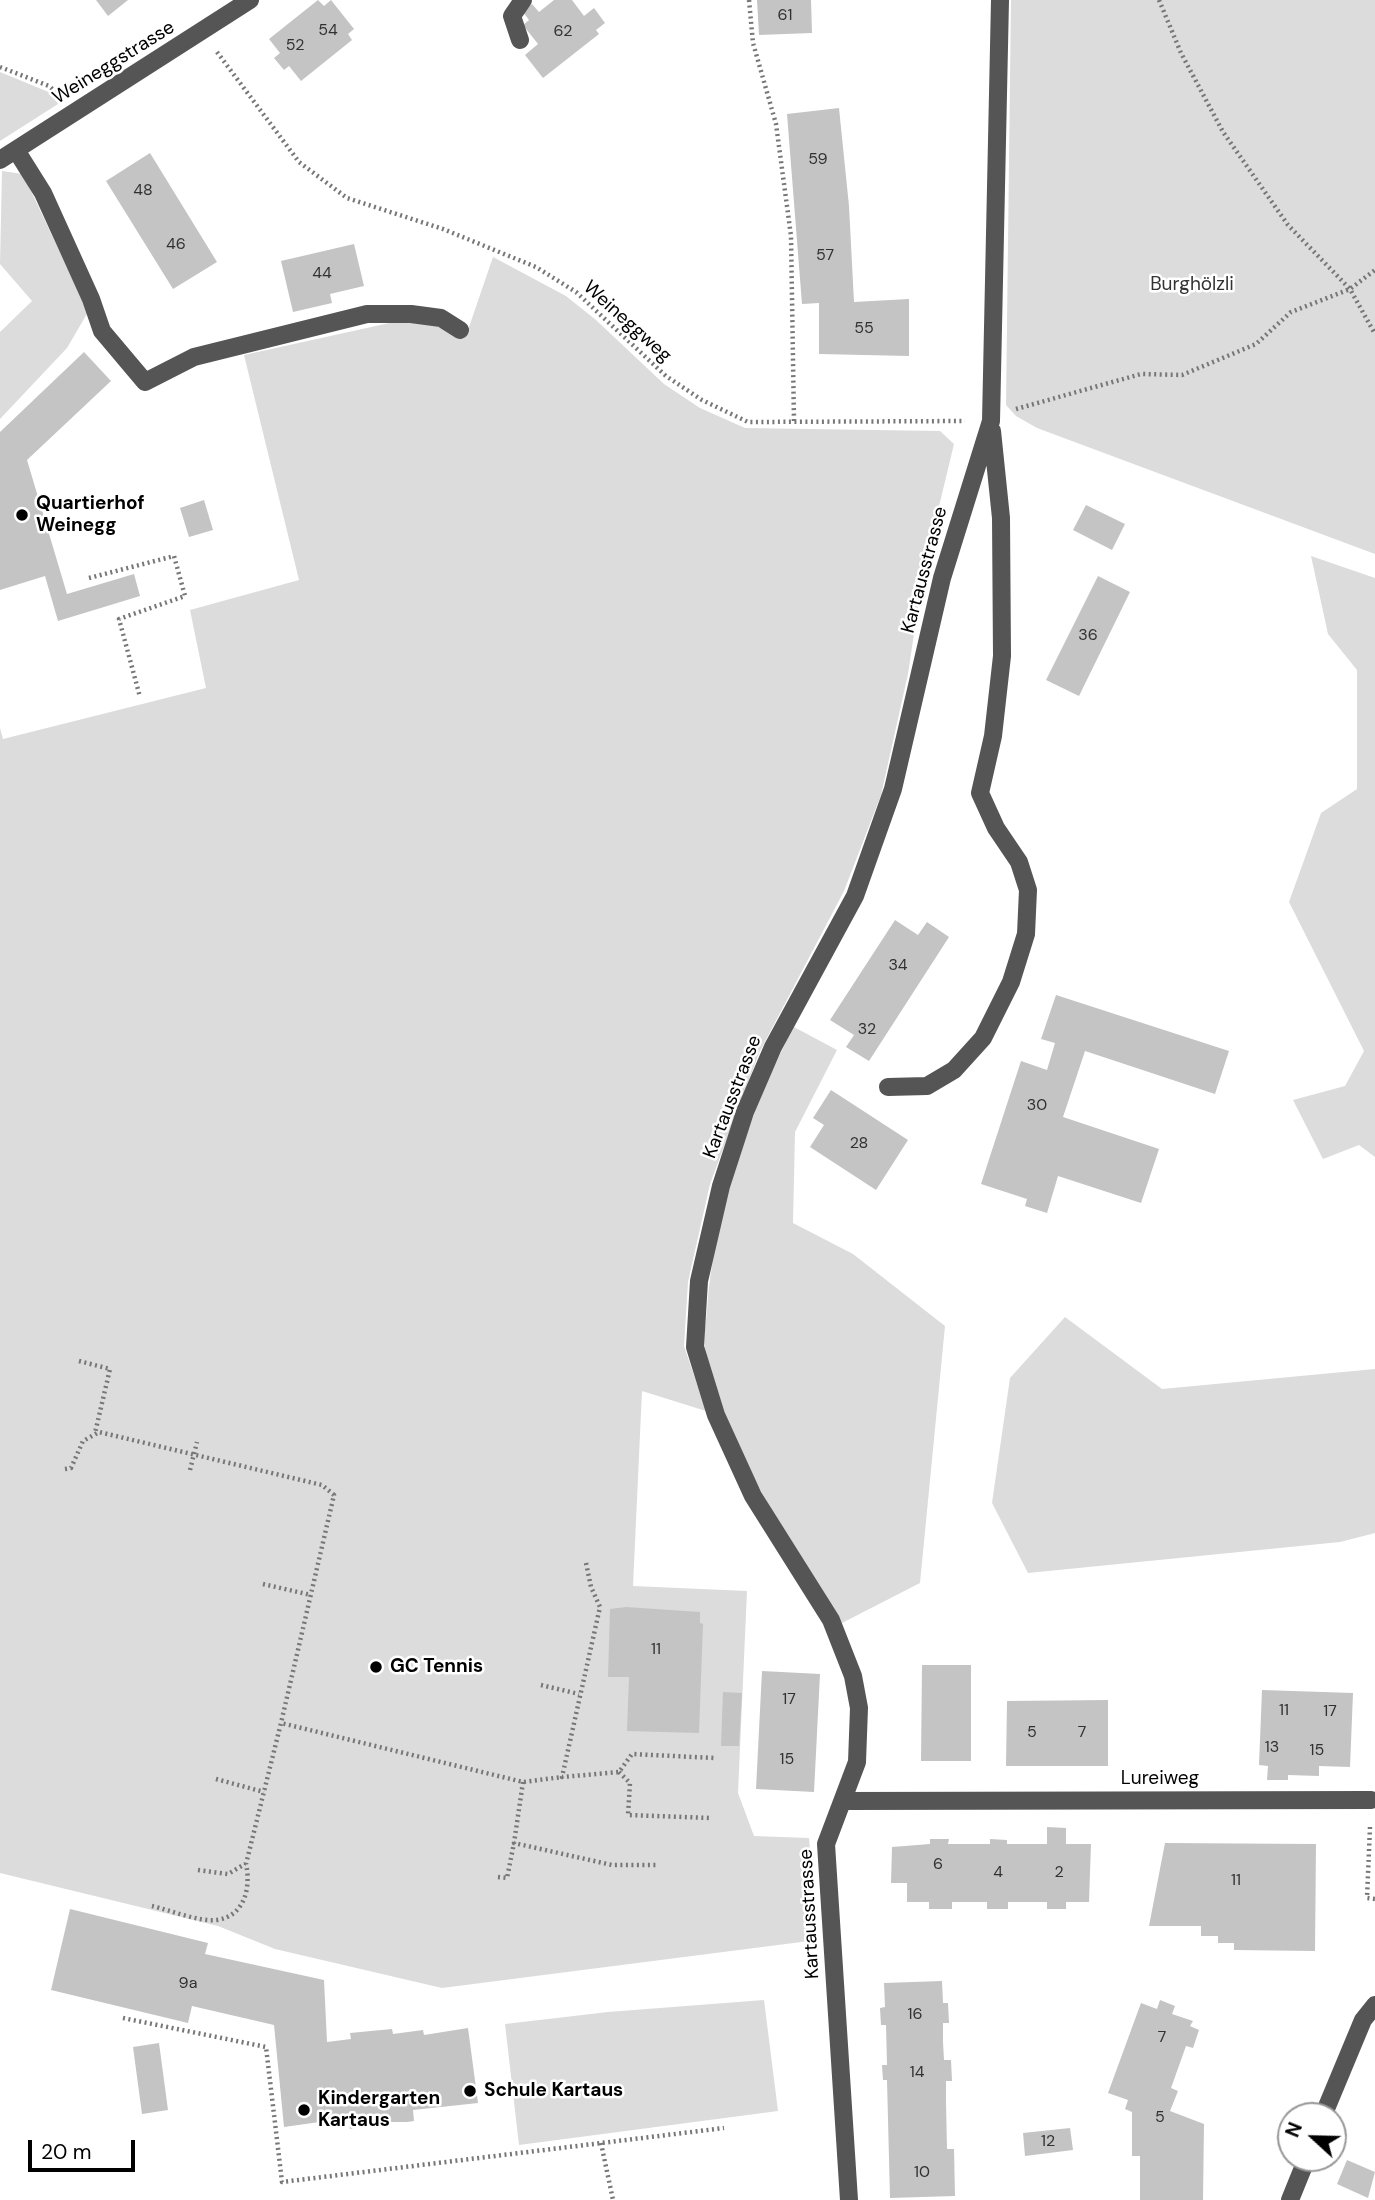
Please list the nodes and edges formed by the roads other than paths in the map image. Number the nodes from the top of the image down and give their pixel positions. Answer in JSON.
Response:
{"nodes":[{"id":1,"x":250,"y":0,"type":"edge"},
{"id":2,"x":523,"y":0,"type":"edge"},
{"id":3,"x":1000,"y":0,"type":"edge"},
{"id":4,"x":520,"y":40,"type":"dead end"},
{"id":5,"x":16,"y":150,"type":"junction"},
{"id":6,"x":0,"y":160,"type":"edge"},
{"id":7,"x":460,"y":330,"type":"dead end"},
{"id":8,"x":991,"y":421,"type":"junction"},
{"id":9,"x":888,"y":1087,"type":"dead end"},
{"id":10,"x":1371,"y":1800,"type":"road end"},
{"id":11,"x":843,"y":1801,"type":"junction"},
{"id":12,"x":1375,"y":2005,"type":"edge"},
{"id":13,"x":1330,"y":2102,"type":"edge"},
{"id":14,"x":1301,"y":2172,"type":"edge"},
{"id":15,"x":849,"y":2200,"type":"edge"},
{"id":16,"x":1290,"y":2200,"type":"edge"}],
"edges":[{"from":1,"to":5,"type":"street","name":"Weineggstrasse"},
{"from":2,"to":4,"type":"street"},
{"from":3,"to":8,"type":"street","name":"Kartausstrasse"},
{"from":5,"to":6,"type":"street","name":"Weineggstrasse"},
{"from":5,"to":7,"type":"street"},
{"from":8,"to":9,"type":"street"},
{"from":8,"to":11,"type":"street","name":"Kartausstrasse"},
{"from":10,"to":11,"type":"street","name":"Lureiweg"},
{"from":11,"to":15,"type":"street","name":"Kartausstrasse"},
{"from":12,"to":13,"type":"street"},
{"from":14,"to":16,"type":"street"}]}
